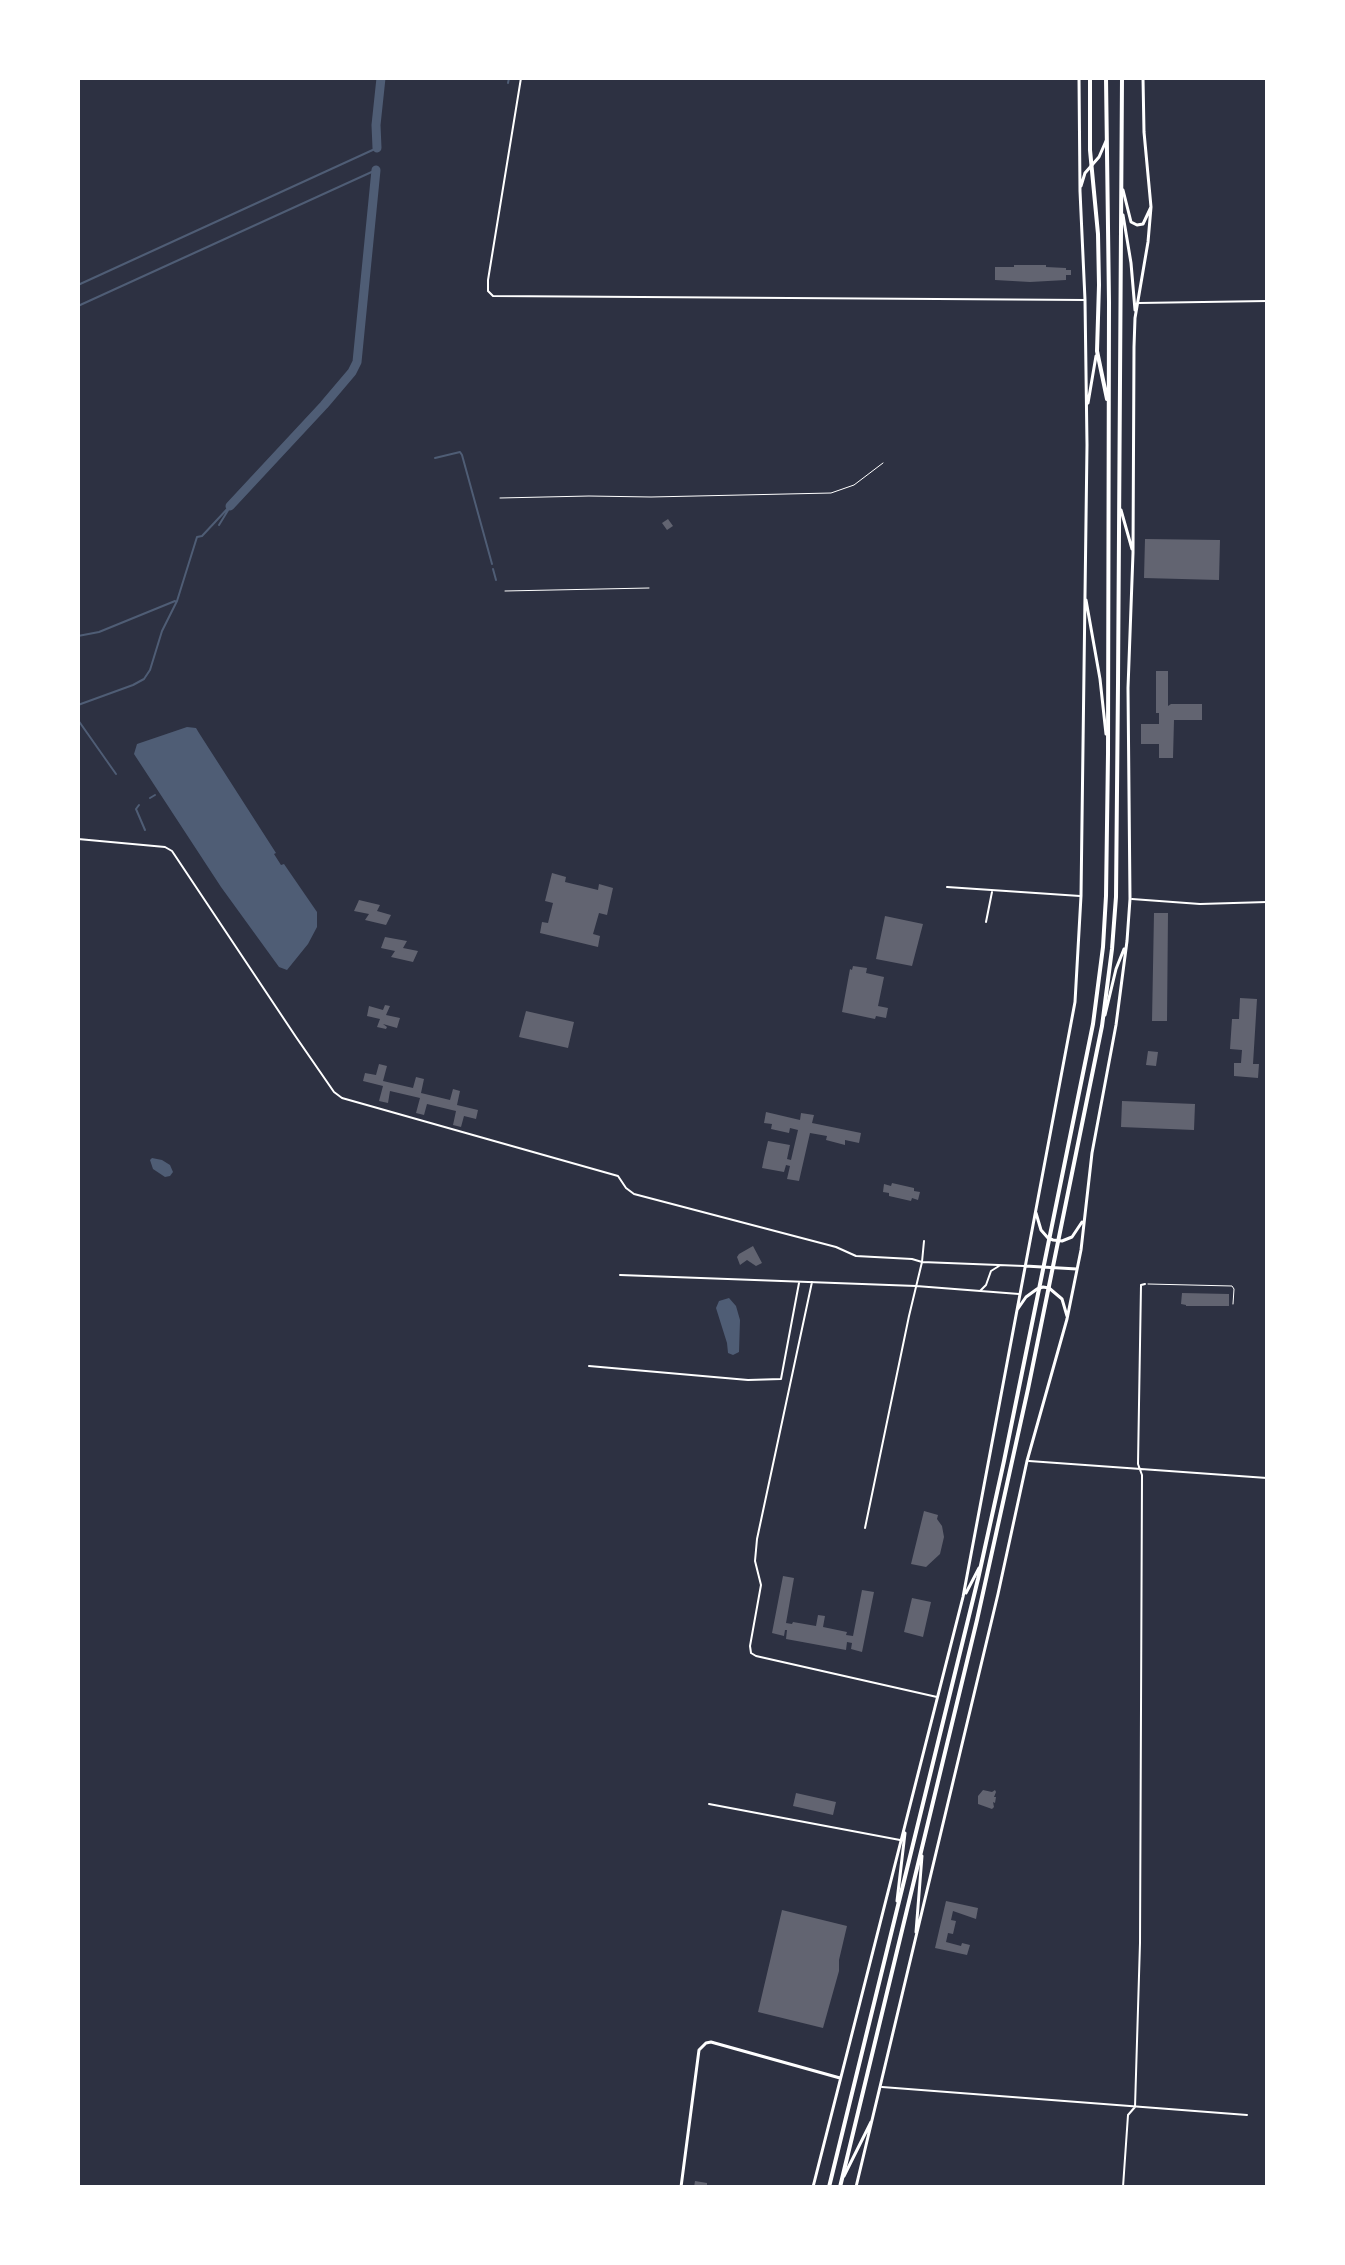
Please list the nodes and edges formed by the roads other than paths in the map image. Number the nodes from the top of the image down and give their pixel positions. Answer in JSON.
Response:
{"nodes":[{"id":1,"x":521,"y":78,"type":"edge"},
{"id":2,"x":1079,"y":78,"type":"edge"},
{"id":3,"x":1090,"y":78,"type":"edge"},
{"id":4,"x":1106,"y":78,"type":"edge"},
{"id":5,"x":1122,"y":78,"type":"edge"},
{"id":6,"x":1143,"y":78,"type":"edge"},
{"id":7,"x":1107,"y":137,"type":"junction"},
{"id":8,"x":1122,"y":187,"type":"junction"},
{"id":9,"x":1080,"y":191,"type":"junction"},
{"id":10,"x":1121,"y":203,"type":"junction"},
{"id":11,"x":1151,"y":207,"type":"junction"},
{"id":12,"x":1085,"y":300,"type":"junction"},
{"id":13,"x":1267,"y":301,"type":"edge"},
{"id":14,"x":1138,"y":303,"type":"junction"},
{"id":15,"x":1135,"y":318,"type":"junction"},
{"id":16,"x":1097,"y":351,"type":"junction"},
{"id":17,"x":1109,"y":410,"type":"junction"},
{"id":18,"x":1087,"y":411,"type":"junction"},
{"id":19,"x":883,"y":463,"type":"dead end"},
{"id":20,"x":500,"y":498,"type":"dead end"},
{"id":21,"x":1119,"y":504,"type":"junction"},
{"id":22,"x":1133,"y":553,"type":"junction"},
{"id":23,"x":649,"y":588,"type":"dead end"},
{"id":24,"x":505,"y":591,"type":"dead end"},
{"id":25,"x":1084,"y":592,"type":"junction"},
{"id":26,"x":1108,"y":754,"type":"junction"},
{"id":27,"x":78,"y":839,"type":"edge"},
{"id":28,"x":947,"y":887,"type":"dead end"},
{"id":29,"x":993,"y":890,"type":"junction"},
{"id":30,"x":1081,"y":896,"type":"junction"},
{"id":31,"x":1130,"y":899,"type":"junction"},
{"id":32,"x":1267,"y":902,"type":"edge"},
{"id":33,"x":986,"y":922,"type":"dead end"},
{"id":34,"x":1127,"y":941,"type":"junction"},
{"id":35,"x":1102,"y":1026,"type":"junction"},
{"id":36,"x":1036,"y":1209,"type":"junction"},
{"id":37,"x":1083,"y":1219,"type":"junction"},
{"id":38,"x":924,"y":1241,"type":"dead end"},
{"id":39,"x":922,"y":1262,"type":"junction"},
{"id":40,"x":1001,"y":1265,"type":"junction"},
{"id":41,"x":1025,"y":1266,"type":"junction"},
{"id":42,"x":1077,"y":1269,"type":"junction"},
{"id":43,"x":620,"y":1275,"type":"dead end"},
{"id":44,"x":799,"y":1282,"type":"junction"},
{"id":45,"x":812,"y":1282,"type":"junction"},
{"id":46,"x":1145,"y":1284,"type":"joint"},
{"id":47,"x":916,"y":1286,"type":"junction"},
{"id":48,"x":979,"y":1292,"type":"junction"},
{"id":49,"x":1020,"y":1294,"type":"junction"},
{"id":50,"x":1233,"y":1304,"type":"dead end"},
{"id":51,"x":1016,"y":1313,"type":"junction"},
{"id":52,"x":1067,"y":1319,"type":"junction"},
{"id":53,"x":589,"y":1366,"type":"dead end"},
{"id":54,"x":1027,"y":1461,"type":"junction"},
{"id":55,"x":1140,"y":1469,"type":"junction"},
{"id":56,"x":1267,"y":1478,"type":"edge"},
{"id":57,"x":865,"y":1528,"type":"dead end"},
{"id":58,"x":981,"y":1565,"type":"junction"},
{"id":59,"x":963,"y":1597,"type":"junction"},
{"id":60,"x":937,"y":1697,"type":"junction"},
{"id":61,"x":709,"y":1804,"type":"dead end"},
{"id":62,"x":905,"y":1825,"type":"junction"},
{"id":63,"x":901,"y":1841,"type":"junction"},
{"id":64,"x":923,"y":1843,"type":"junction"},
{"id":65,"x":897,"y":1909,"type":"junction"},
{"id":66,"x":916,"y":1940,"type":"junction"},
{"id":67,"x":840,"y":2078,"type":"junction"},
{"id":68,"x":881,"y":2087,"type":"junction"},
{"id":69,"x":1135,"y":2107,"type":"junction"},
{"id":70,"x":1247,"y":2115,"type":"dead end"},
{"id":71,"x":873,"y":2118,"type":"junction"},
{"id":72,"x":681,"y":2187,"type":"edge"},
{"id":73,"x":813,"y":2187,"type":"edge"},
{"id":74,"x":829,"y":2187,"type":"edge"},
{"id":75,"x":840,"y":2187,"type":"edge"},
{"id":76,"x":856,"y":2187,"type":"edge"},
{"id":77,"x":1123,"y":2187,"type":"edge"}],
"edges":[{"from":1,"to":12,"type":"street"},
{"from":2,"to":9,"type":"street"},
{"from":3,"to":16,"type":"main road"},
{"from":4,"to":7,"type":"main road"},
{"from":5,"to":8,"type":"main road"},
{"from":6,"to":11,"type":"street"},
{"from":7,"to":9,"type":"street"},
{"from":7,"to":17,"type":"main road"},
{"from":8,"to":10,"type":"main road"},
{"from":8,"to":11,"type":"street"},
{"from":9,"to":12,"type":"street"},
{"from":10,"to":15,"type":"street"},
{"from":10,"to":21,"type":"main road"},
{"from":11,"to":14,"type":"street"},
{"from":12,"to":18,"type":"street"},
{"from":13,"to":14,"type":"street"},
{"from":14,"to":15,"type":"street"},
{"from":15,"to":22,"type":"street"},
{"from":16,"to":17,"type":"main road"},
{"from":16,"to":18,"type":"street"},
{"from":17,"to":26,"type":"main road"},
{"from":18,"to":25,"type":"street"},
{"from":19,"to":20,"type":"lane"},
{"from":21,"to":22,"type":"street"},
{"from":21,"to":35,"type":"main road"},
{"from":22,"to":31,"type":"street"},
{"from":23,"to":24,"type":"lane"},
{"from":25,"to":26,"type":"street"},
{"from":25,"to":30,"type":"street"},
{"from":26,"to":58,"type":"main road"},
{"from":27,"to":39,"type":"street"},
{"from":28,"to":29,"type":"street"},
{"from":29,"to":30,"type":"street"},
{"from":29,"to":33,"type":"street"},
{"from":30,"to":36,"type":"street"},
{"from":31,"to":32,"type":"street"},
{"from":31,"to":34,"type":"street"},
{"from":34,"to":35,"type":"street"},
{"from":34,"to":37,"type":"street"},
{"from":35,"to":64,"type":"main road"},
{"from":36,"to":37,"type":"street"},
{"from":36,"to":41,"type":"street"},
{"from":37,"to":42,"type":"street"},
{"from":38,"to":39,"type":"street"},
{"from":39,"to":40,"type":"street"},
{"from":39,"to":47,"type":"street"},
{"from":40,"to":41,"type":"street"},
{"from":40,"to":48,"type":"street"},
{"from":41,"to":42,"type":"street"},
{"from":41,"to":49,"type":"street"},
{"from":42,"to":52,"type":"street"},
{"from":43,"to":44,"type":"street"},
{"from":44,"to":45,"type":"street"},
{"from":44,"to":53,"type":"street"},
{"from":45,"to":47,"type":"street"},
{"from":45,"to":60,"type":"street"},
{"from":46,"to":50,"type":"lane"},
{"from":46,"to":55,"type":"street"},
{"from":47,"to":48,"type":"street"},
{"from":47,"to":57,"type":"street"},
{"from":48,"to":49,"type":"street"},
{"from":49,"to":51,"type":"street"},
{"from":51,"to":52,"type":"street"},
{"from":51,"to":59,"type":"street"},
{"from":52,"to":54,"type":"street"},
{"from":54,"to":55,"type":"street"},
{"from":54,"to":66,"type":"street"},
{"from":55,"to":56,"type":"street"},
{"from":55,"to":69,"type":"street"},
{"from":58,"to":59,"type":"street"},
{"from":58,"to":65,"type":"main road"},
{"from":59,"to":60,"type":"street"},
{"from":60,"to":62,"type":"street"},
{"from":61,"to":63,"type":"street"},
{"from":62,"to":63,"type":"street"},
{"from":62,"to":65,"type":"street"},
{"from":63,"to":67,"type":"street"},
{"from":64,"to":66,"type":"street"},
{"from":64,"to":75,"type":"main road"},
{"from":65,"to":74,"type":"main road"},
{"from":66,"to":68,"type":"street"},
{"from":67,"to":72,"type":"street"},
{"from":67,"to":73,"type":"street"},
{"from":68,"to":69,"type":"street"},
{"from":68,"to":71,"type":"street"},
{"from":69,"to":70,"type":"street"},
{"from":69,"to":77,"type":"street"},
{"from":71,"to":75,"type":"street"},
{"from":71,"to":76,"type":"street"}]}
